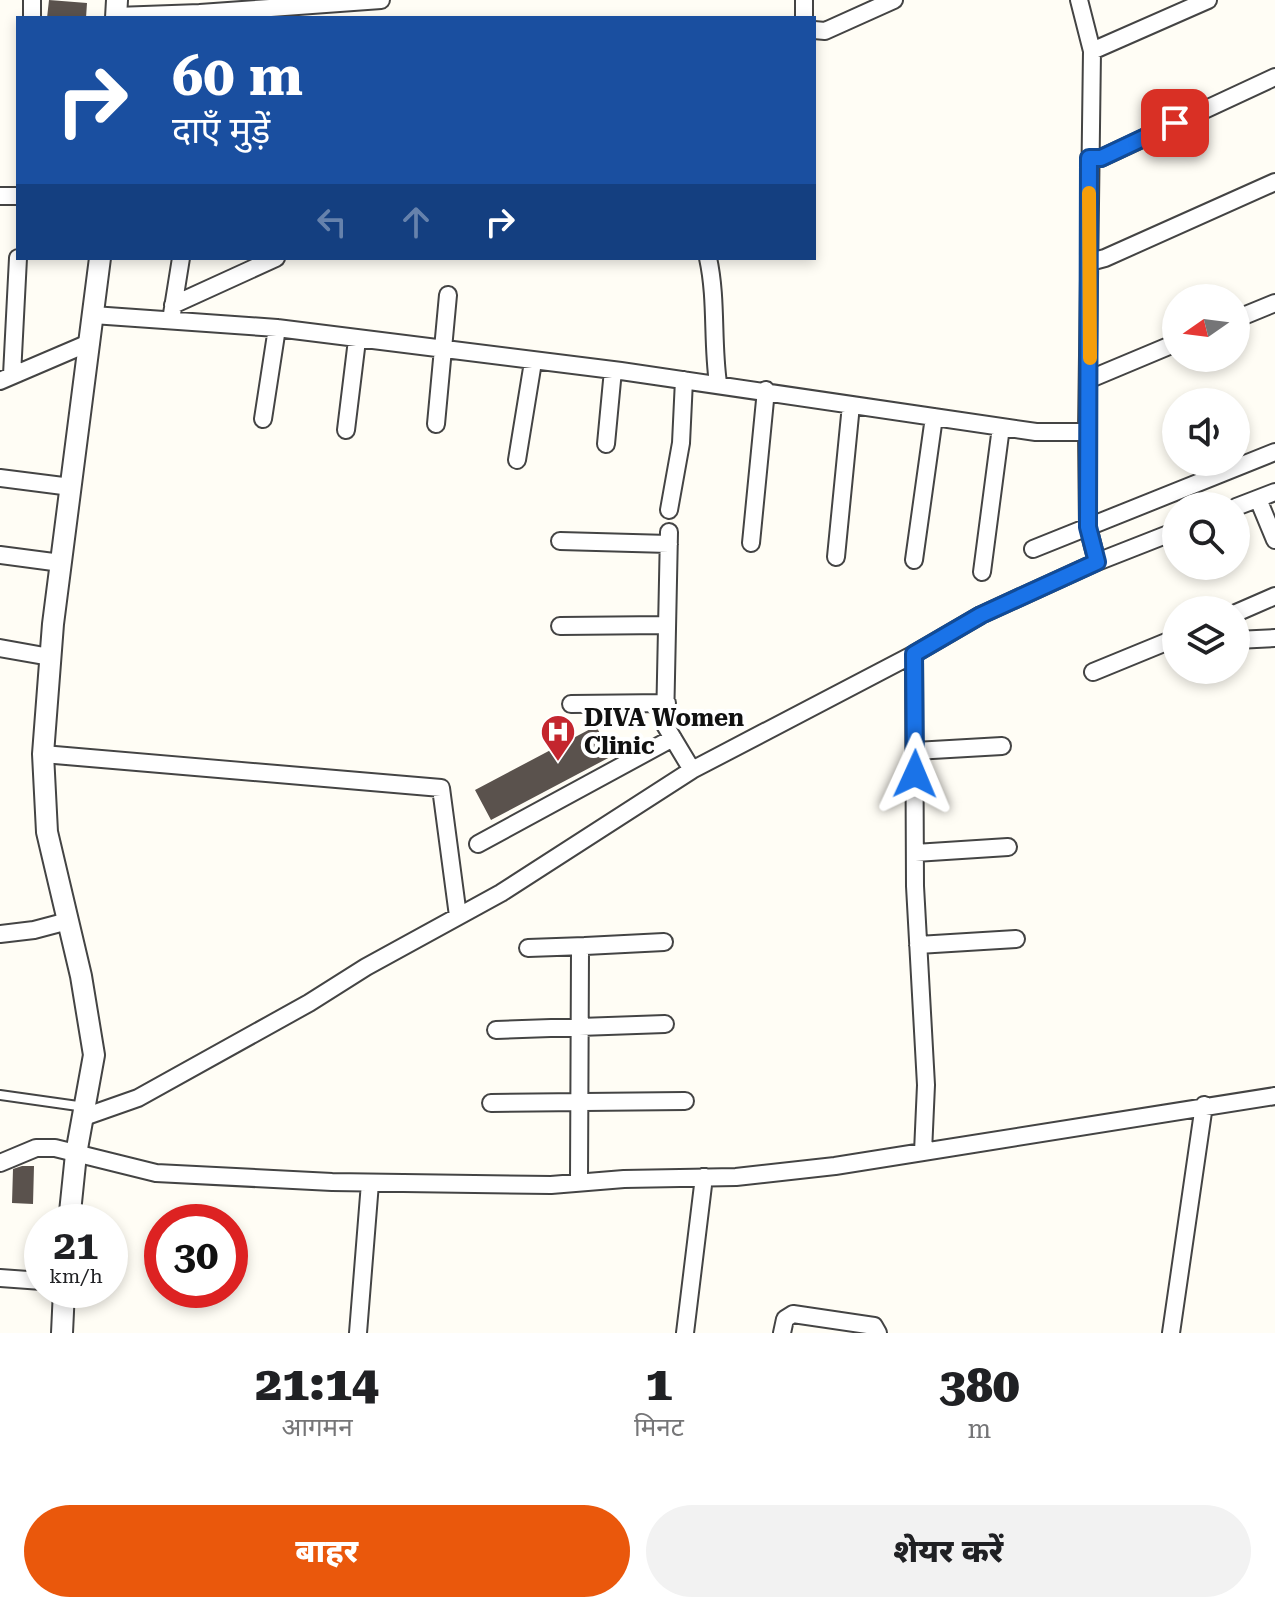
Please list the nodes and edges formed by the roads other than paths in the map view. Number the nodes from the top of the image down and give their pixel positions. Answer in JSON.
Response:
{"nodes":[{"id":1,"x":381,"y":0,"type":"edge"},
{"id":2,"x":894,"y":0,"type":"edge"},
{"id":3,"x":1079,"y":0,"type":"edge"},
{"id":4,"x":1208,"y":0,"type":"edge"},
{"id":5,"x":372,"y":1,"type":"edge"},
{"id":6,"x":116,"y":11,"type":"edge"},
{"id":7,"x":200,"y":16,"type":"edge"},
{"id":8,"x":816,"y":30,"type":"edge"},
{"id":9,"x":1092,"y":51,"type":"junction"},
{"id":10,"x":1275,"y":77,"type":"edge"},
{"id":11,"x":1089,"y":158,"type":"junction"},
{"id":12,"x":1275,"y":182,"type":"edge"},
{"id":13,"x":18,"y":260,"type":"edge"},
{"id":14,"x":100,"y":260,"type":"edge"},
{"id":15,"x":181,"y":260,"type":"edge"},
{"id":16,"x":272,"y":260,"type":"edge"},
{"id":17,"x":708,"y":260,"type":"edge"},
{"id":18,"x":1090,"y":262,"type":"junction"},
{"id":19,"x":448,"y":295,"type":"dead end"},
{"id":20,"x":1275,"y":303,"type":"edge"},
{"id":21,"x":172,"y":312,"type":"junction"},
{"id":22,"x":1250,"y":313,"type":"edge"},
{"id":23,"x":93,"y":315,"type":"junction"},
{"id":24,"x":277,"y":328,"type":"junction"},
{"id":25,"x":357,"y":340,"type":"junction"},
{"id":26,"x":91,"y":342,"type":"junction"},
{"id":27,"x":1162,"y":349,"type":"edge"},
{"id":28,"x":443,"y":350,"type":"junction"},
{"id":29,"x":533,"y":362,"type":"junction"},
{"id":30,"x":613,"y":370,"type":"junction"},
{"id":31,"x":6,"y":378,"type":"edge"},
{"id":32,"x":1090,"y":379,"type":"junction"},
{"id":33,"x":684,"y":380,"type":"junction"},
{"id":34,"x":718,"y":383,"type":"junction"},
{"id":35,"x":766,"y":390,"type":"junction"},
{"id":36,"x":851,"y":405,"type":"junction"},
{"id":37,"x":934,"y":417,"type":"junction"},
{"id":38,"x":263,"y":419,"type":"dead end"},
{"id":39,"x":436,"y":424,"type":"dead end"},
{"id":40,"x":1001,"y":427,"type":"junction"},
{"id":41,"x":346,"y":430,"type":"dead end"},
{"id":42,"x":1087,"y":432,"type":"junction"},
{"id":43,"x":606,"y":444,"type":"dead end"},
{"id":44,"x":1275,"y":452,"type":"edge"},
{"id":45,"x":517,"y":460,"type":"dead end"},
{"id":46,"x":0,"y":478,"type":"edge"},
{"id":47,"x":71,"y":487,"type":"junction"},
{"id":48,"x":1275,"y":492,"type":"edge"},
{"id":49,"x":1258,"y":499,"type":"junction"},
{"id":50,"x":1250,"y":502,"type":"edge"},
{"id":51,"x":669,"y":510,"type":"dead end"},
{"id":52,"x":1088,"y":527,"type":"junction"},
{"id":53,"x":1162,"y":536,"type":"edge"},
{"id":54,"x":1275,"y":540,"type":"edge"},
{"id":55,"x":560,"y":541,"type":"dead end"},
{"id":56,"x":751,"y":543,"type":"dead end"},
{"id":57,"x":1033,"y":549,"type":"dead end"},
{"id":58,"x":0,"y":555,"type":"edge"},
{"id":59,"x":836,"y":557,"type":"dead end"},
{"id":60,"x":914,"y":560,"type":"dead end"},
{"id":61,"x":1097,"y":562,"type":"junction"},
{"id":62,"x":61,"y":563,"type":"junction"},
{"id":63,"x":982,"y":572,"type":"dead end"},
{"id":64,"x":1275,"y":596,"type":"edge"},
{"id":65,"x":1250,"y":607,"type":"edge"},
{"id":66,"x":666,"y":625,"type":"junction"},
{"id":67,"x":560,"y":626,"type":"dead end"},
{"id":68,"x":1275,"y":638,"type":"edge"},
{"id":69,"x":1250,"y":639,"type":"edge"},
{"id":70,"x":1162,"y":644,"type":"edge"},
{"id":71,"x":0,"y":648,"type":"edge"},
{"id":72,"x":914,"y":654,"type":"junction"},
{"id":73,"x":50,"y":657,"type":"junction"},
{"id":74,"x":1093,"y":672,"type":"dead end"},
{"id":75,"x":667,"y":703,"type":"junction"},
{"id":76,"x":571,"y":704,"type":"dead end"},
{"id":77,"x":673,"y":738,"type":"junction"},
{"id":78,"x":1002,"y":746,"type":"dead end"},
{"id":79,"x":915,"y":751,"type":"junction"},
{"id":80,"x":43,"y":754,"type":"junction"},
{"id":81,"x":692,"y":770,"type":"junction"},
{"id":82,"x":478,"y":844,"type":"dead end"},
{"id":83,"x":1008,"y":847,"type":"dead end"},
{"id":84,"x":915,"y":853,"type":"junction"},
{"id":85,"x":458,"y":916,"type":"junction"},
{"id":86,"x":68,"y":921,"type":"junction"},
{"id":87,"x":0,"y":934,"type":"edge"},
{"id":88,"x":1016,"y":939,"type":"dead end"},
{"id":89,"x":664,"y":942,"type":"dead end"},
{"id":90,"x":918,"y":945,"type":"junction"},
{"id":91,"x":585,"y":946,"type":"junction"},
{"id":92,"x":528,"y":948,"type":"dead end"},
{"id":93,"x":665,"y":1024,"type":"dead end"},
{"id":94,"x":581,"y":1026,"type":"junction"},
{"id":95,"x":496,"y":1030,"type":"dead end"},
{"id":96,"x":0,"y":1095,"type":"edge"},
{"id":97,"x":1275,"y":1096,"type":"edge"},
{"id":98,"x":685,"y":1101,"type":"dead end"},
{"id":99,"x":491,"y":1103,"type":"dead end"},
{"id":100,"x":580,"y":1104,"type":"junction"},
{"id":101,"x":1204,"y":1105,"type":"junction"},
{"id":102,"x":85,"y":1112,"type":"junction"},
{"id":103,"x":923,"y":1152,"type":"junction"},
{"id":104,"x":76,"y":1154,"type":"junction"},
{"id":105,"x":0,"y":1163,"type":"edge"},
{"id":106,"x":704,"y":1177,"type":"junction"},
{"id":107,"x":579,"y":1181,"type":"junction"},
{"id":108,"x":370,"y":1183,"type":"junction"},
{"id":109,"x":71,"y":1204,"type":"edge"},
{"id":110,"x":0,"y":1278,"type":"edge"},
{"id":111,"x":24,"y":1280,"type":"edge"},
{"id":112,"x":63,"y":1308,"type":"edge"},
{"id":113,"x":62,"y":1333,"type":"edge"},
{"id":114,"x":358,"y":1333,"type":"edge"},
{"id":115,"x":685,"y":1333,"type":"edge"},
{"id":116,"x":782,"y":1333,"type":"edge"},
{"id":117,"x":878,"y":1333,"type":"edge"},
{"id":118,"x":1171,"y":1333,"type":"edge"}],
"edges":[{"from":1,"to":5,"type":"street"},
{"from":2,"to":8,"type":"street"},
{"from":3,"to":9,"type":"street"},
{"from":4,"to":9,"type":"street"},
{"from":5,"to":7,"type":"street"},
{"from":6,"to":7,"type":"street"},
{"from":9,"to":11,"type":"street"},
{"from":10,"to":11,"type":"street"},
{"from":11,"to":18,"type":"street"},
{"from":12,"to":18,"type":"street"},
{"from":13,"to":31,"type":"street"},
{"from":14,"to":23,"type":"street"},
{"from":15,"to":21,"type":"street"},
{"from":16,"to":21,"type":"street"},
{"from":17,"to":34,"type":"street"},
{"from":18,"to":32,"type":"street"},
{"from":19,"to":28,"type":"street"},
{"from":20,"to":22,"type":"street"},
{"from":21,"to":23,"type":"street"},
{"from":21,"to":24,"type":"street"},
{"from":23,"to":26,"type":"street"},
{"from":24,"to":25,"type":"street"},
{"from":24,"to":38,"type":"street"},
{"from":25,"to":28,"type":"street"},
{"from":25,"to":41,"type":"street"},
{"from":26,"to":31,"type":"street"},
{"from":26,"to":47,"type":"street"},
{"from":27,"to":32,"type":"street"},
{"from":28,"to":29,"type":"street"},
{"from":28,"to":39,"type":"street"},
{"from":29,"to":30,"type":"street"},
{"from":29,"to":45,"type":"street"},
{"from":30,"to":33,"type":"street"},
{"from":30,"to":43,"type":"street"},
{"from":32,"to":42,"type":"street"},
{"from":33,"to":34,"type":"street"},
{"from":33,"to":51,"type":"street"},
{"from":34,"to":35,"type":"street"},
{"from":35,"to":36,"type":"street"},
{"from":35,"to":56,"type":"street"},
{"from":36,"to":37,"type":"street"},
{"from":36,"to":59,"type":"street"},
{"from":37,"to":40,"type":"street"},
{"from":37,"to":60,"type":"street"},
{"from":40,"to":42,"type":"street"},
{"from":40,"to":63,"type":"street"},
{"from":42,"to":52,"type":"street"},
{"from":44,"to":52,"type":"street"},
{"from":46,"to":47,"type":"street"},
{"from":47,"to":62,"type":"street"},
{"from":48,"to":49,"type":"street"},
{"from":49,"to":50,"type":"street"},
{"from":49,"to":54,"type":"street"},
{"from":52,"to":57,"type":"street"},
{"from":52,"to":61,"type":"street"},
{"from":53,"to":61,"type":"street"},
{"from":55,"to":66,"type":"street"},
{"from":58,"to":62,"type":"street"},
{"from":61,"to":72,"type":"street"},
{"from":62,"to":73,"type":"street"},
{"from":64,"to":65,"type":"street"},
{"from":66,"to":67,"type":"street"},
{"from":66,"to":75,"type":"street"},
{"from":68,"to":69,"type":"street"},
{"from":70,"to":74,"type":"street"},
{"from":71,"to":73,"type":"street"},
{"from":72,"to":79,"type":"street"},
{"from":72,"to":81,"type":"street"},
{"from":73,"to":80,"type":"street"},
{"from":75,"to":76,"type":"street"},
{"from":75,"to":77,"type":"street"},
{"from":77,"to":81,"type":"street"},
{"from":77,"to":82,"type":"street"},
{"from":78,"to":79,"type":"street"},
{"from":79,"to":84,"type":"street"},
{"from":80,"to":85,"type":"street"},
{"from":80,"to":86,"type":"street"},
{"from":81,"to":85,"type":"street"},
{"from":83,"to":84,"type":"street"},
{"from":84,"to":90,"type":"street"},
{"from":85,"to":102,"type":"street"},
{"from":86,"to":87,"type":"street"},
{"from":86,"to":102,"type":"street"},
{"from":88,"to":90,"type":"street"},
{"from":89,"to":91,"type":"street"},
{"from":90,"to":103,"type":"street"},
{"from":91,"to":92,"type":"street"},
{"from":91,"to":94,"type":"street"},
{"from":93,"to":94,"type":"street"},
{"from":94,"to":95,"type":"street"},
{"from":94,"to":100,"type":"street"},
{"from":96,"to":102,"type":"lane"},
{"from":97,"to":101,"type":"street"},
{"from":98,"to":100,"type":"street"},
{"from":99,"to":100,"type":"street"},
{"from":100,"to":107,"type":"street"},
{"from":101,"to":103,"type":"street"},
{"from":101,"to":118,"type":"street"},
{"from":102,"to":104,"type":"street"},
{"from":103,"to":106,"type":"street"},
{"from":104,"to":105,"type":"street"},
{"from":104,"to":108,"type":"street"},
{"from":104,"to":109,"type":"street"},
{"from":106,"to":107,"type":"street"},
{"from":106,"to":115,"type":"street"},
{"from":107,"to":108,"type":"street"},
{"from":108,"to":114,"type":"street"},
{"from":110,"to":111,"type":"street"},
{"from":112,"to":113,"type":"street"},
{"from":116,"to":117,"type":"street"}]}
